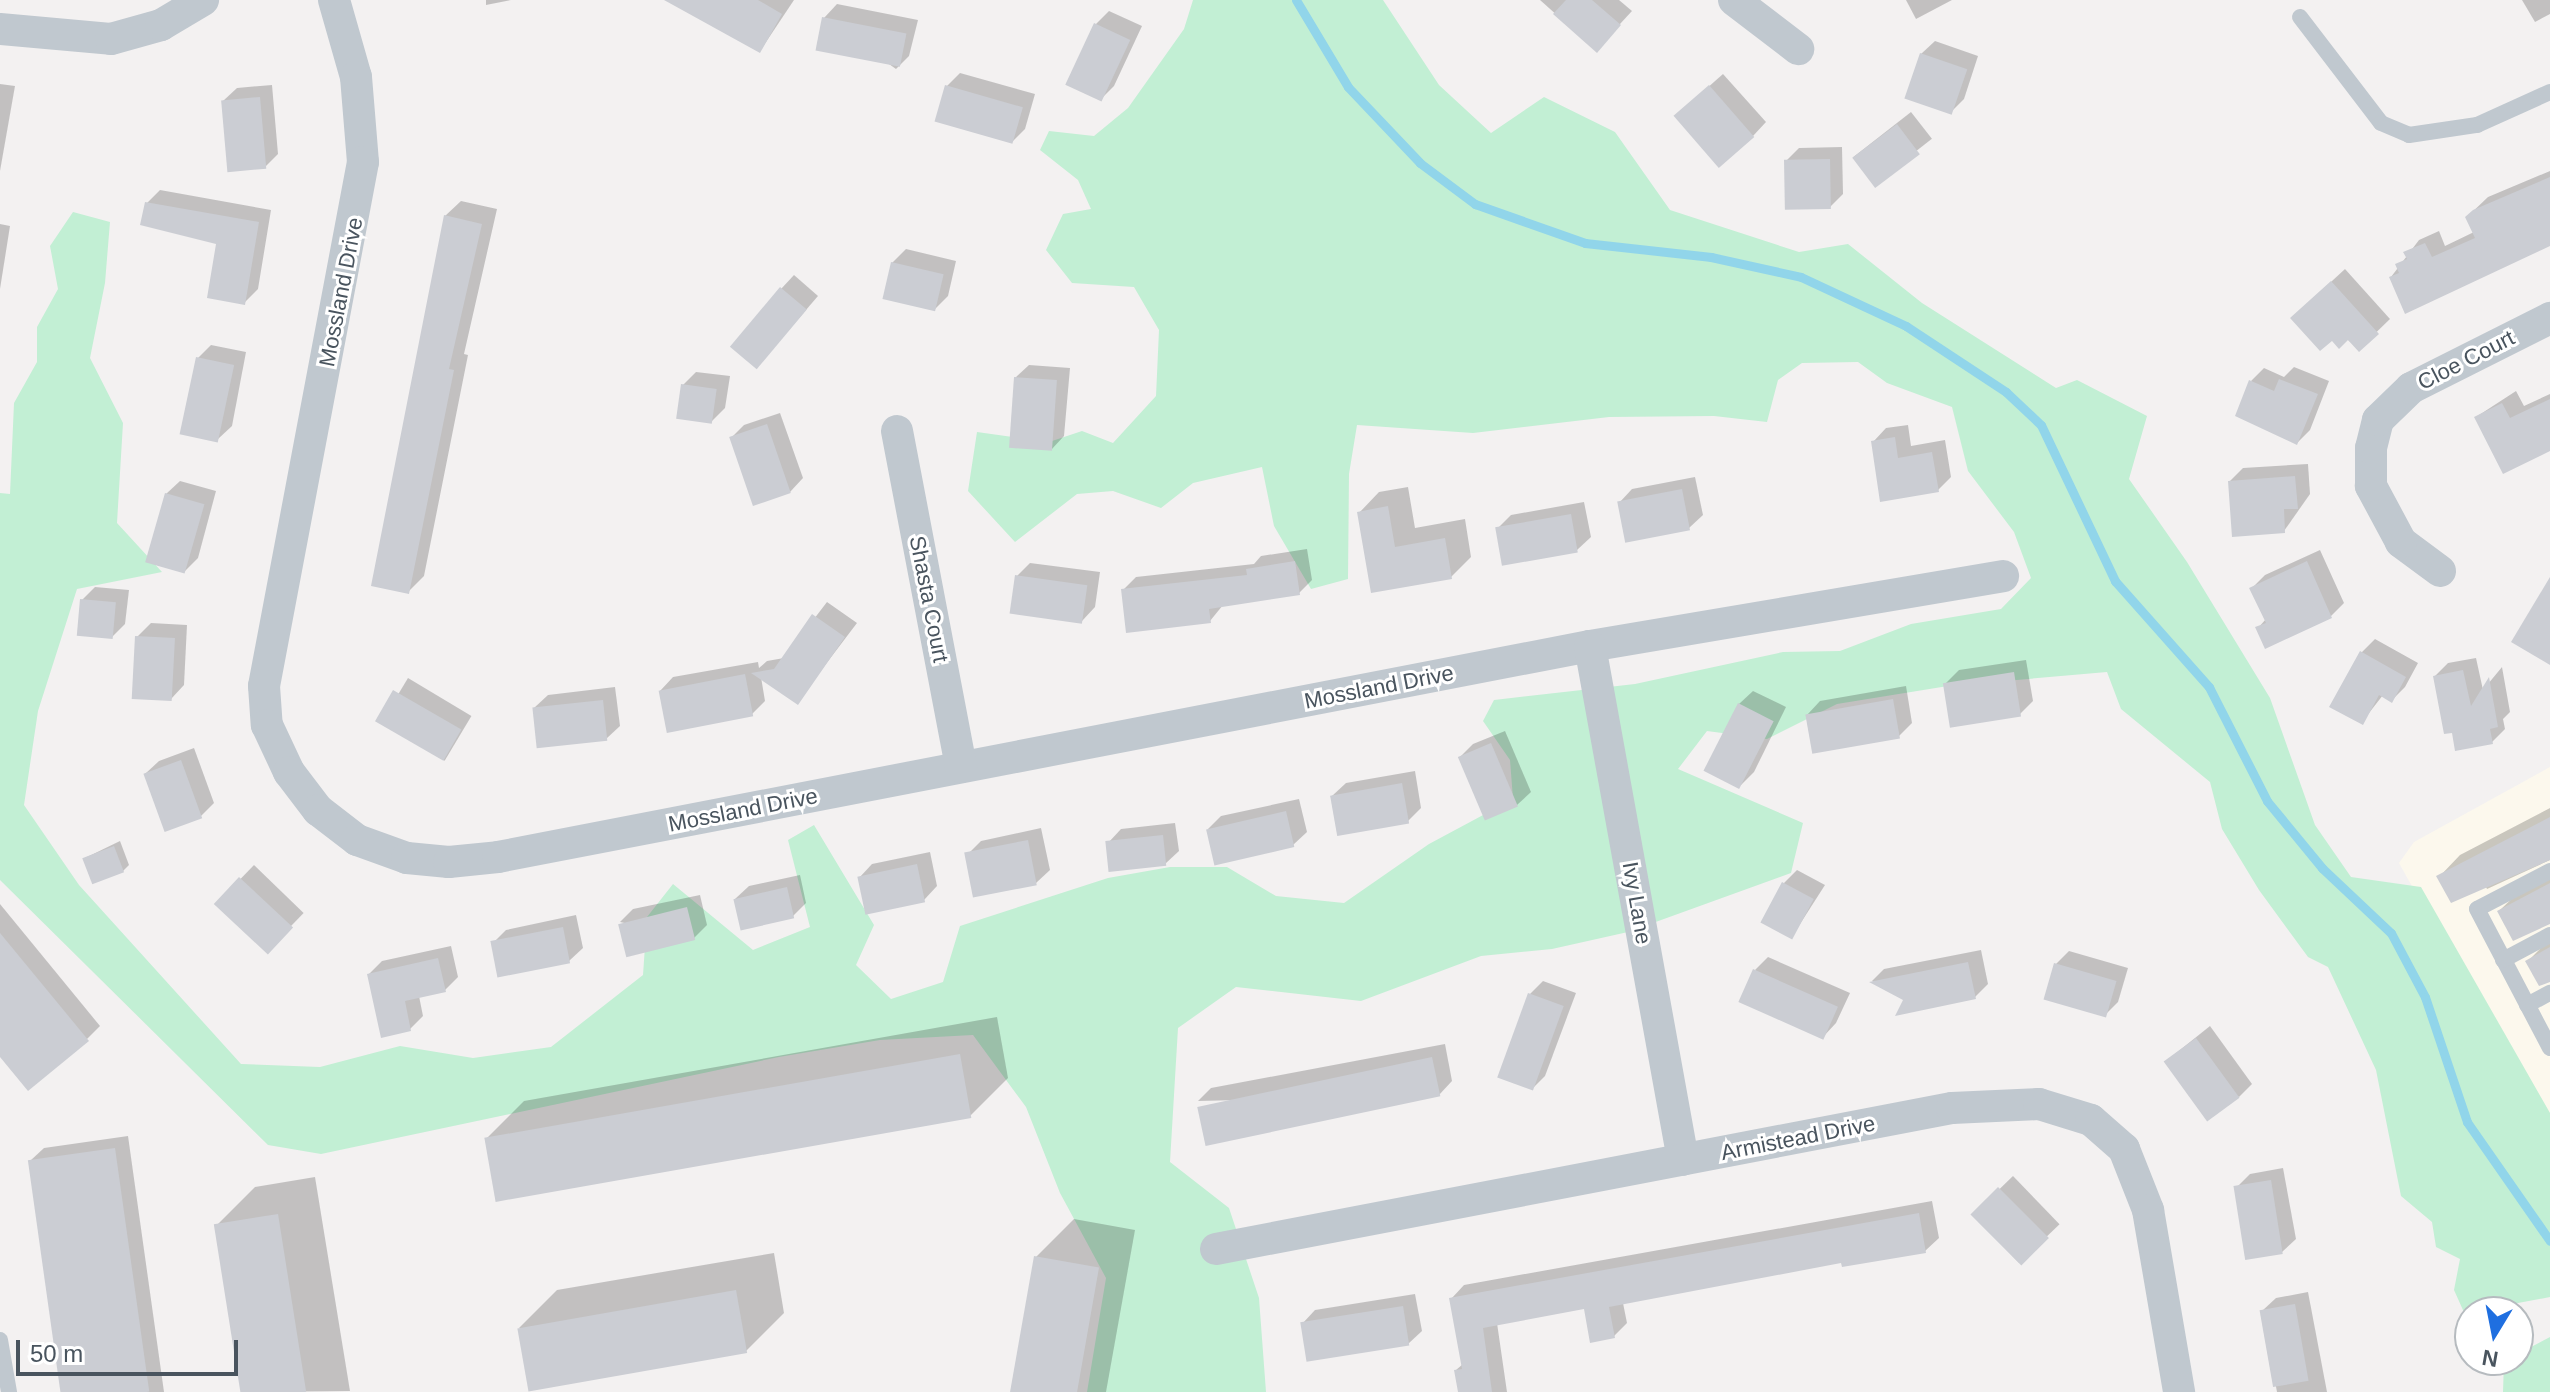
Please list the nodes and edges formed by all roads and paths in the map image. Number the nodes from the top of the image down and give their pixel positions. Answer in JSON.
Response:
{"nodes":[{"id":1,"x":203,"y":0,"type":"edge"},
{"id":2,"x":334,"y":0,"type":"edge"},
{"id":3,"x":1734,"y":0,"type":"edge"},
{"id":4,"x":2300,"y":17,"type":"dead end"},
{"id":5,"x":0,"y":29,"type":"edge"},
{"id":6,"x":1798,"y":49,"type":"dead end"},
{"id":7,"x":2550,"y":92,"type":"edge"},
{"id":8,"x":2550,"y":318,"type":"edge"},
{"id":9,"x":897,"y":431,"type":"dead end"},
{"id":10,"x":2440,"y":571,"type":"dead end"},
{"id":11,"x":2003,"y":576,"type":"dead end"},
{"id":12,"x":1590,"y":646,"type":"junction"},
{"id":13,"x":961,"y":767,"type":"junction"},
{"id":14,"x":2550,"y":871,"type":"edge"},
{"id":15,"x":2550,"y":935,"type":"edge"},
{"id":16,"x":2503,"y":960,"type":"junction"},
{"id":17,"x":2550,"y":993,"type":"edge"},
{"id":18,"x":2527,"y":1005,"type":"junction"},
{"id":19,"x":2550,"y":1048,"type":"edge"},
{"id":20,"x":1683,"y":1160,"type":"junction"},
{"id":21,"x":1216,"y":1249,"type":"dead end"},
{"id":22,"x":0,"y":1340,"type":"edge"},
{"id":23,"x":9,"y":1392,"type":"edge"},
{"id":24,"x":2179,"y":1392,"type":"edge"}],
"edges":[{"from":1,"to":5,"type":"street"},
{"from":2,"to":13,"type":"street","name":"Mossland Drive"},
{"from":3,"to":6,"type":"street"},
{"from":4,"to":7,"type":"lane"},
{"from":8,"to":10,"type":"street","name":"Cloe Court"},
{"from":9,"to":13,"type":"street","name":"Shasta Court"},
{"from":11,"to":12,"type":"street","name":"Mossland Drive"},
{"from":12,"to":13,"type":"street","name":"Mossland Drive"},
{"from":12,"to":20,"type":"street","name":"Ivy Lane"},
{"from":14,"to":16,"type":"lane"},
{"from":15,"to":16,"type":"lane"},
{"from":16,"to":18,"type":"lane"},
{"from":17,"to":18,"type":"lane"},
{"from":18,"to":19,"type":"lane"},
{"from":20,"to":21,"type":"street","name":"Armistead Drive"},
{"from":20,"to":24,"type":"street","name":"Armistead Drive"},
{"from":22,"to":23,"type":"lane"}]}
